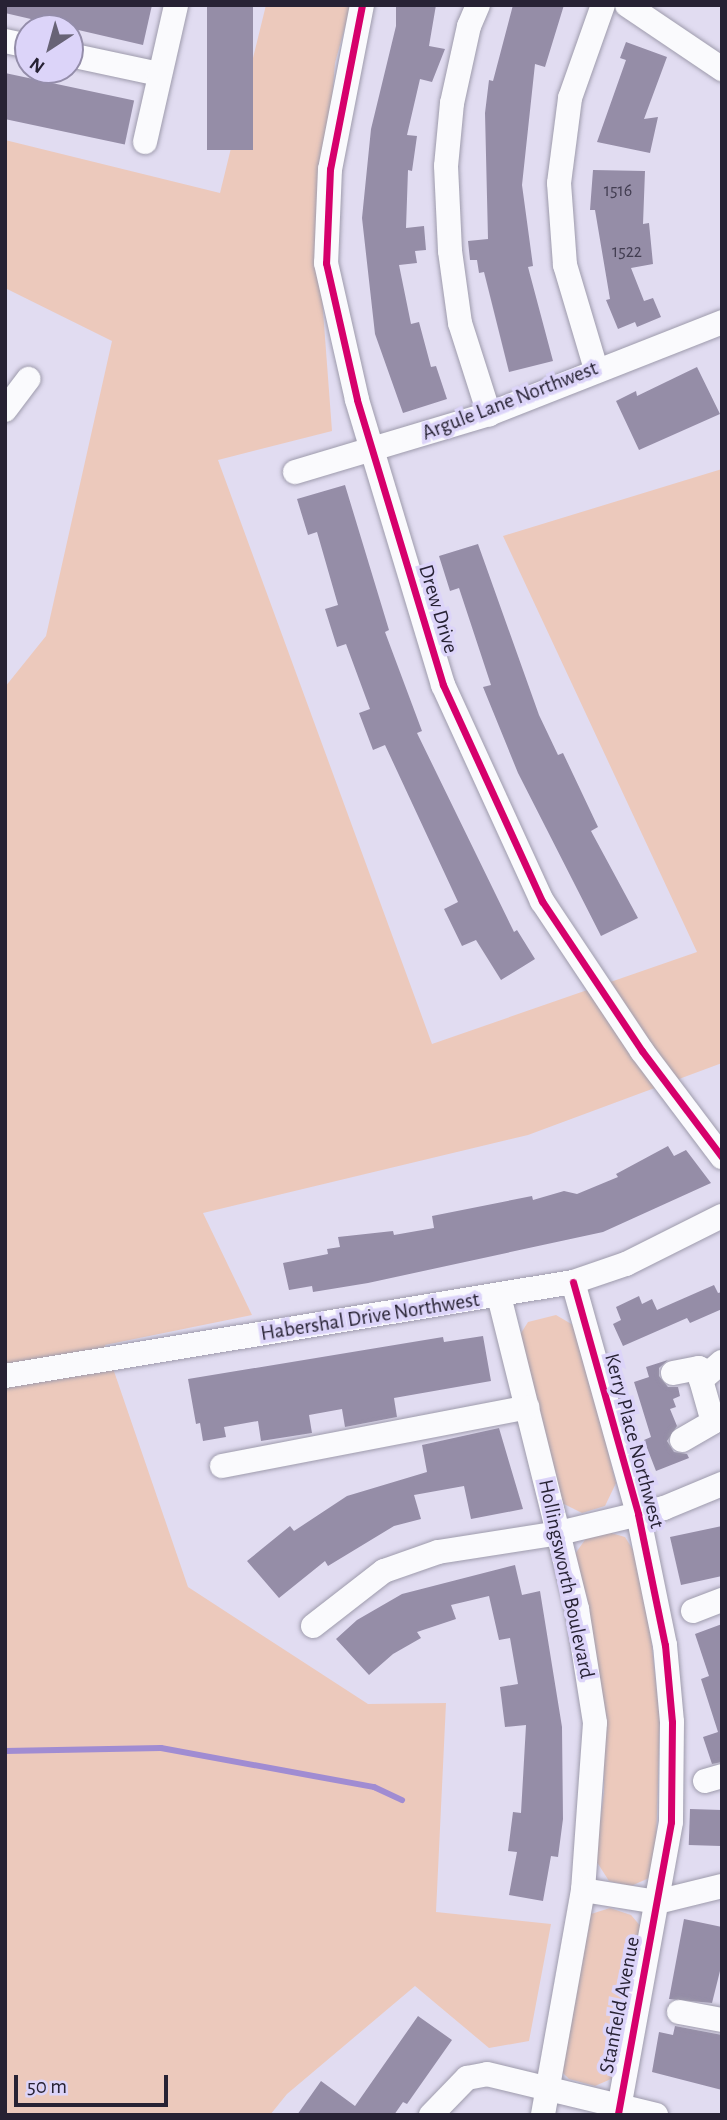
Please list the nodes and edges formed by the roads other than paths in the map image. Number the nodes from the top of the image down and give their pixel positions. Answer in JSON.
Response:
{"nodes":[{"id":1,"x":176,"y":5,"type":"edge"},
{"id":2,"x":362,"y":5,"type":"edge"},
{"id":3,"x":478,"y":5,"type":"edge"},
{"id":4,"x":603,"y":5,"type":"edge"},
{"id":5,"x":627,"y":5,"type":"edge"},
{"id":6,"x":84,"y":58,"type":"edge"},
{"id":7,"x":722,"y":69,"type":"edge"},
{"id":8,"x":159,"y":74,"type":"junction"},
{"id":9,"x":145,"y":142,"type":"dead end"},
{"id":10,"x":722,"y":322,"type":"edge"},
{"id":11,"x":596,"y":369,"type":"junction"},
{"id":12,"x":28,"y":379,"type":"dead end"},
{"id":13,"x":5,"y":410,"type":"edge"},
{"id":14,"x":489,"y":414,"type":"junction"},
{"id":15,"x":373,"y":450,"type":"junction"},
{"id":16,"x":295,"y":472,"type":"dead end"},
{"id":17,"x":722,"y":1157,"type":"edge"},
{"id":18,"x":722,"y":1216,"type":"edge"},
{"id":19,"x":573,"y":1283,"type":"junction"},
{"id":20,"x":499,"y":1296,"type":"junction"},
{"id":21,"x":714,"y":1367,"type":"edge"},
{"id":22,"x":673,"y":1373,"type":"dead end"},
{"id":23,"x":5,"y":1376,"type":"edge"},
{"id":24,"x":527,"y":1407,"type":"junction"},
{"id":25,"x":682,"y":1440,"type":"dead end"},
{"id":26,"x":222,"y":1466,"type":"dead end"},
{"id":27,"x":722,"y":1484,"type":"edge"},
{"id":28,"x":638,"y":1514,"type":"junction"},
{"id":29,"x":559,"y":1533,"type":"junction"},
{"id":30,"x":722,"y":1600,"type":"edge"},
{"id":31,"x":692,"y":1611,"type":"dead end"},
{"id":32,"x":313,"y":1626,"type":"dead end"},
{"id":33,"x":722,"y":1886,"type":"edge"},
{"id":34,"x":583,"y":1889,"type":"junction"},
{"id":35,"x":657,"y":1902,"type":"junction"},
{"id":36,"x":679,"y":2012,"type":"dead end"},
{"id":37,"x":722,"y":2020,"type":"edge"},
{"id":38,"x":548,"y":2087,"type":"junction"},
{"id":39,"x":618,"y":2112,"type":"edge"},
{"id":40,"x":431,"y":2115,"type":"edge"},
{"id":41,"x":543,"y":2115,"type":"edge"},
{"id":42,"x":656,"y":2115,"type":"edge"}],
"edges":[{"from":1,"to":8,"type":"street"},
{"from":2,"to":15,"type":"street","name":"Drew Drive"},
{"from":3,"to":14,"type":"street"},
{"from":4,"to":11,"type":"street"},
{"from":5,"to":7,"type":"street"},
{"from":6,"to":8,"type":"street"},
{"from":8,"to":9,"type":"street"},
{"from":10,"to":11,"type":"street","name":"Argule Lane Northwest"},
{"from":11,"to":14,"type":"street","name":"Argule Lane Northwest"},
{"from":12,"to":13,"type":"street"},
{"from":14,"to":15,"type":"street","name":"Argule Lane Northwest"},
{"from":15,"to":16,"type":"street","name":"Argule Lane Northwest"},
{"from":15,"to":17,"type":"street","name":"Drew Drive"},
{"from":18,"to":19,"type":"street","name":"Habershal Drive Northwest"},
{"from":19,"to":20,"type":"street","name":"Habershal Drive Northwest"},
{"from":19,"to":28,"type":"street","name":"Kerry Place Northwest"},
{"from":20,"to":23,"type":"street","name":"Habershal Drive Northwest"},
{"from":20,"to":24,"type":"street","name":"Hollingsworth Boulevard"},
{"from":21,"to":22,"type":"street"},
{"from":21,"to":25,"type":"street"},
{"from":24,"to":26,"type":"street"},
{"from":24,"to":29,"type":"street","name":"Hollingsworth Boulevard"},
{"from":27,"to":28,"type":"street"},
{"from":28,"to":29,"type":"street"},
{"from":28,"to":35,"type":"street","name":"Kerry Place Northwest"},
{"from":29,"to":32,"type":"street"},
{"from":29,"to":34,"type":"street","name":"Hollingsworth Boulevard"},
{"from":30,"to":31,"type":"street"},
{"from":33,"to":35,"type":"street"},
{"from":34,"to":35,"type":"street"},
{"from":34,"to":38,"type":"street","name":"Hollingsworth Boulevard"},
{"from":35,"to":39,"type":"street","name":"Stanfield Avenue"},
{"from":36,"to":37,"type":"street"},
{"from":38,"to":39,"type":"street"},
{"from":38,"to":40,"type":"street"},
{"from":38,"to":41,"type":"street","name":"Hollingsworth Boulevard"},
{"from":39,"to":42,"type":"street"}]}
